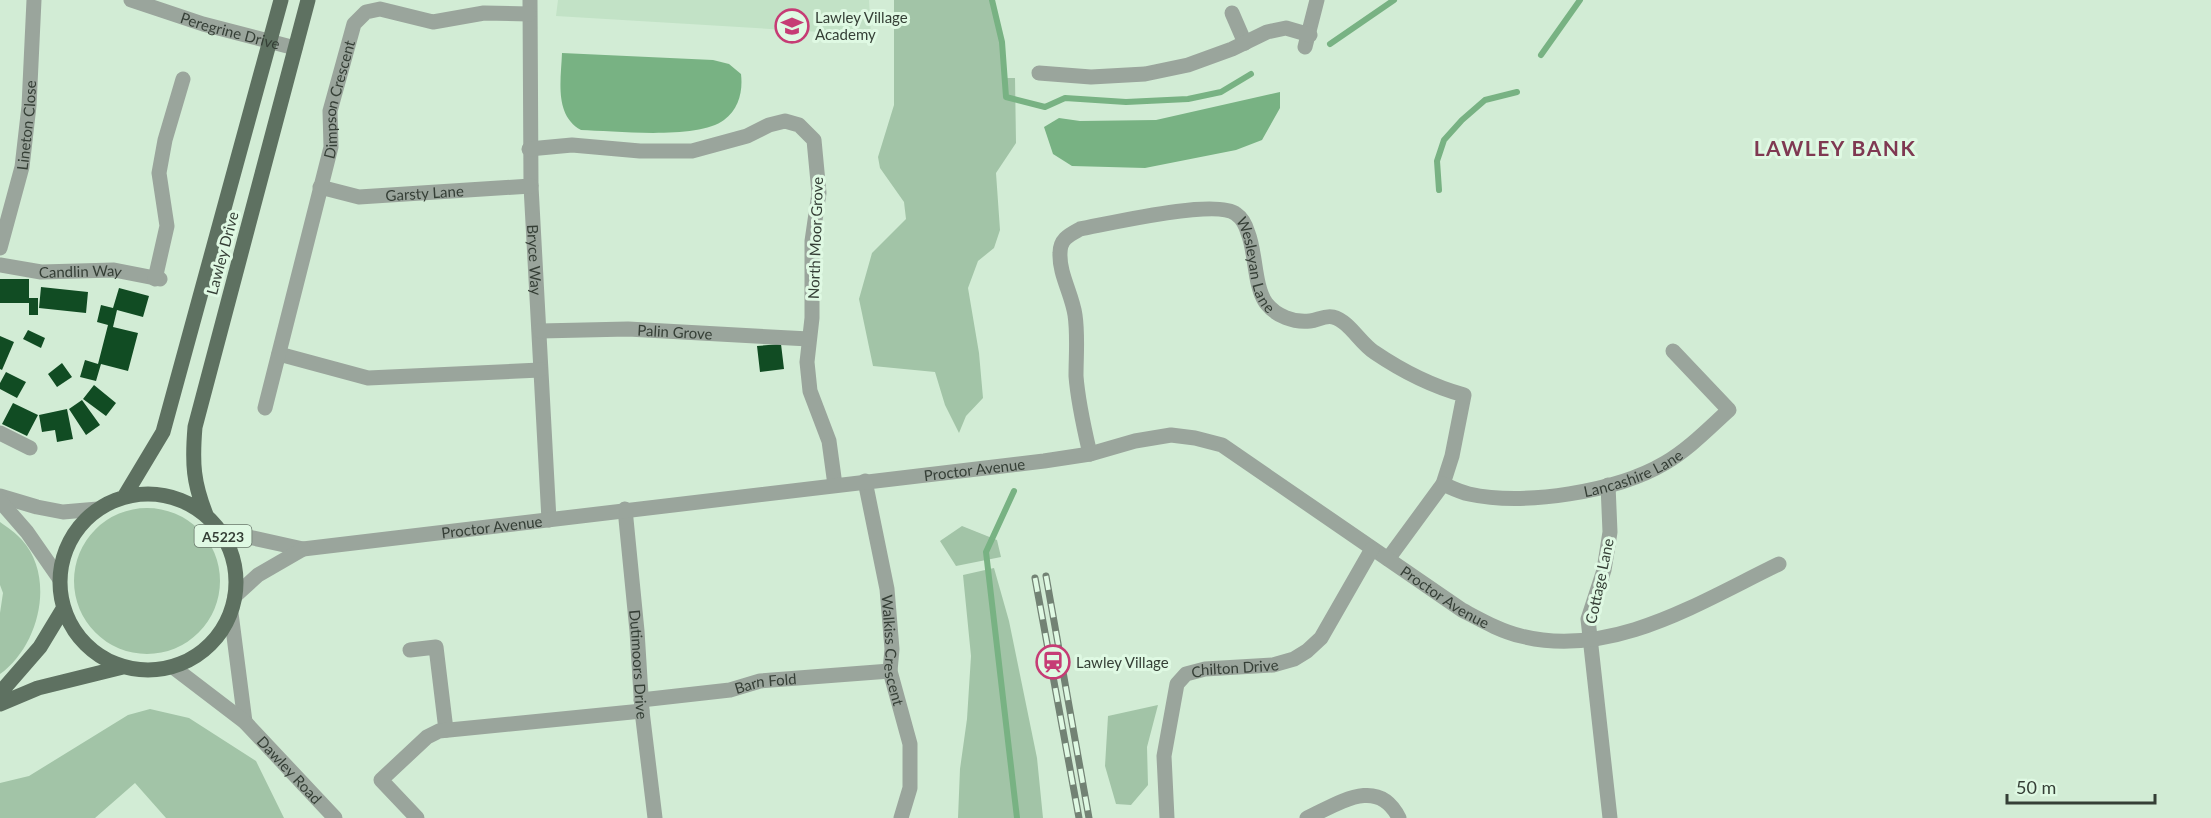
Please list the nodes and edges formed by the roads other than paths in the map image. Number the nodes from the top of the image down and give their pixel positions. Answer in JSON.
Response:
{"nodes":[{"id":1,"x":34,"y":0,"type":"edge"},
{"id":2,"x":131,"y":0,"type":"edge"},
{"id":3,"x":281,"y":0,"type":"edge"},
{"id":4,"x":308,"y":0,"type":"edge"},
{"id":5,"x":1317,"y":0,"type":"edge"},
{"id":6,"x":529,"y":7,"type":"edge"},
{"id":7,"x":1232,"y":13,"type":"dead end"},
{"id":8,"x":271,"y":43,"type":"junction"},
{"id":9,"x":1245,"y":43,"type":"junction"},
{"id":10,"x":295,"y":48,"type":"junction"},
{"id":11,"x":1039,"y":73,"type":"dead end"},
{"id":12,"x":183,"y":79,"type":"dead end"},
{"id":13,"x":529,"y":149,"type":"junction"},
{"id":14,"x":531,"y":186,"type":"junction"},
{"id":15,"x":320,"y":187,"type":"junction"},
{"id":16,"x":2,"y":228,"type":"edge"},
{"id":17,"x":0,"y":248,"type":"edge"},
{"id":18,"x":0,"y":265,"type":"edge"},
{"id":19,"x":540,"y":331,"type":"junction"},
{"id":20,"x":809,"y":339,"type":"junction"},
{"id":21,"x":1673,"y":351,"type":"dead end"},
{"id":22,"x":279,"y":354,"type":"junction"},
{"id":23,"x":540,"y":370,"type":"junction"},
{"id":24,"x":265,"y":408,"type":"dead end"},
{"id":25,"x":0,"y":434,"type":"edge"},
{"id":26,"x":30,"y":448,"type":"dead end"},
{"id":27,"x":1090,"y":454,"type":"junction"},
{"id":28,"x":865,"y":481,"type":"junction"},
{"id":29,"x":1443,"y":484,"type":"junction"},
{"id":30,"x":835,"y":485,"type":"junction"},
{"id":31,"x":1608,"y":485,"type":"junction"},
{"id":32,"x":0,"y":496,"type":"edge"},
{"id":33,"x":124,"y":497,"type":"junction"},
{"id":34,"x":0,"y":501,"type":"edge"},
{"id":35,"x":98,"y":509,"type":"junction"},
{"id":36,"x":625,"y":509,"type":"junction"},
{"id":37,"x":207,"y":517,"type":"junction"},
{"id":38,"x":549,"y":520,"type":"junction"},
{"id":39,"x":221,"y":531,"type":"junction"},
{"id":40,"x":303,"y":549,"type":"junction"},
{"id":41,"x":1372,"y":549,"type":"junction"},
{"id":42,"x":1388,"y":560,"type":"junction"},
{"id":43,"x":1779,"y":564,"type":"dead end"},
{"id":44,"x":59,"y":578,"type":"junction"},
{"id":45,"x":235,"y":596,"type":"junction"},
{"id":46,"x":63,"y":609,"type":"junction"},
{"id":47,"x":231,"y":613,"type":"junction"},
{"id":48,"x":1589,"y":640,"type":"junction"},
{"id":49,"x":410,"y":650,"type":"dead end"},
{"id":50,"x":123,"y":667,"type":"junction"},
{"id":51,"x":173,"y":667,"type":"junction"},
{"id":52,"x":890,"y":671,"type":"junction"},
{"id":53,"x":0,"y":693,"type":"edge"},
{"id":54,"x":0,"y":704,"type":"edge"},
{"id":55,"x":642,"y":706,"type":"junction"},
{"id":56,"x":245,"y":722,"type":"junction"},
{"id":57,"x":446,"y":730,"type":"junction"},
{"id":58,"x":335,"y":818,"type":"edge"},
{"id":59,"x":417,"y":818,"type":"edge"},
{"id":60,"x":655,"y":818,"type":"edge"},
{"id":61,"x":901,"y":818,"type":"edge"},
{"id":62,"x":1167,"y":818,"type":"edge"},
{"id":63,"x":1307,"y":818,"type":"edge"},
{"id":64,"x":1399,"y":818,"type":"edge"},
{"id":65,"x":1610,"y":818,"type":"edge"}],
"edges":[{"from":1,"to":16,"type":"street","name":"Lineton Close"},
{"from":2,"to":8,"type":"street","name":"Peregrine Drive"},
{"from":3,"to":8,"type":"main road","name":"Lawley Drive"},
{"from":4,"to":10,"type":"main road","name":"Lawley Drive","number":"A5223"},
{"from":5,"to":9,"type":"street"},
{"from":6,"to":13,"type":"street","name":"Bryce Way"},
{"from":6,"to":15,"type":"street","name":"Dimpson Crescent"},
{"from":7,"to":9,"type":"street"},
{"from":8,"to":10,"type":"street","name":"Peregrine Drive"},
{"from":8,"to":33,"type":"main road","name":"Lawley Drive"},
{"from":9,"to":11,"type":"street"},
{"from":10,"to":37,"type":"main road","name":"Lawley Drive","number":"A5223"},
{"from":12,"to":18,"type":"street","name":"Candlin Way"},
{"from":13,"to":14,"type":"street","name":"Bryce Way"},
{"from":13,"to":20,"type":"street","name":"North Moor Grove"},
{"from":14,"to":15,"type":"street","name":"Garsty Lane"},
{"from":14,"to":19,"type":"street","name":"Bryce Way"},
{"from":15,"to":22,"type":"street","name":"Dimpson Crescent"},
{"from":16,"to":17,"type":"street","name":"Lineton Close"},
{"from":19,"to":20,"type":"street","name":"Palin Grove"},
{"from":19,"to":23,"type":"street","name":"Bryce Way"},
{"from":20,"to":30,"type":"street","name":"North Moor Grove"},
{"from":21,"to":31,"type":"street","name":"Lancashire Lane"},
{"from":22,"to":23,"type":"street"},
{"from":22,"to":24,"type":"street","name":"Dimpson Crescent"},
{"from":23,"to":38,"type":"street","name":"Bryce Way"},
{"from":25,"to":26,"type":"street"},
{"from":27,"to":28,"type":"street","name":"Proctor Avenue"},
{"from":27,"to":29,"type":"street","name":"Wesleyan Lane"},
{"from":27,"to":41,"type":"street","name":"Proctor Avenue"},
{"from":28,"to":30,"type":"street","name":"Proctor Avenue"},
{"from":28,"to":52,"type":"street","name":"Walkiss Crescent"},
{"from":29,"to":31,"type":"street","name":"Lancashire Lane"},
{"from":29,"to":42,"type":"street","name":"Wesleyan Lane"},
{"from":30,"to":36,"type":"street","name":"Proctor Avenue"},
{"from":31,"to":48,"type":"street","name":"Cottage Lane"},
{"from":32,"to":35,"type":"street"},
{"from":33,"to":35,"type":"main road","number":"A5223"},
{"from":33,"to":37,"type":"main road","number":"A5223"},
{"from":34,"to":44,"type":"street"},
{"from":35,"to":44,"type":"main road","number":"A5223"},
{"from":36,"to":38,"type":"street","name":"Proctor Avenue"},
{"from":36,"to":55,"type":"street","name":"Dutimoors Drive"},
{"from":37,"to":39,"type":"main road","number":"A5223"},
{"from":38,"to":40,"type":"street","name":"Proctor Avenue"},
{"from":39,"to":40,"type":"street","name":"Proctor Avenue"},
{"from":39,"to":45,"type":"main road","number":"A5223"},
{"from":40,"to":45,"type":"street","name":"Proctor Avenue"},
{"from":41,"to":42,"type":"street","name":"Proctor Avenue"},
{"from":41,"to":62,"type":"street","name":"Chilton Drive"},
{"from":42,"to":48,"type":"street","name":"Proctor Avenue"},
{"from":43,"to":48,"type":"street","name":"Proctor Avenue"},
{"from":44,"to":46,"type":"main road","number":"A5223"},
{"from":45,"to":47,"type":"main road","number":"A5223"},
{"from":46,"to":50,"type":"main road","number":"A5223"},
{"from":46,"to":53,"type":"main road"},
{"from":47,"to":51,"type":"main road","number":"A5223"},
{"from":47,"to":56,"type":"street"},
{"from":48,"to":65,"type":"street"},
{"from":49,"to":57,"type":"street"},
{"from":50,"to":51,"type":"main road","number":"A5223"},
{"from":50,"to":54,"type":"main road","number":"A5223"},
{"from":51,"to":56,"type":"street","name":"Dawley Road"},
{"from":52,"to":55,"type":"street","name":"Barn Fold"},
{"from":52,"to":61,"type":"street","name":"Walkiss Crescent"},
{"from":55,"to":57,"type":"street"},
{"from":55,"to":60,"type":"street","name":"Dutimoors Drive"},
{"from":56,"to":58,"type":"street","name":"Dawley Road"},
{"from":57,"to":59,"type":"street"},
{"from":63,"to":64,"type":"street"}]}
